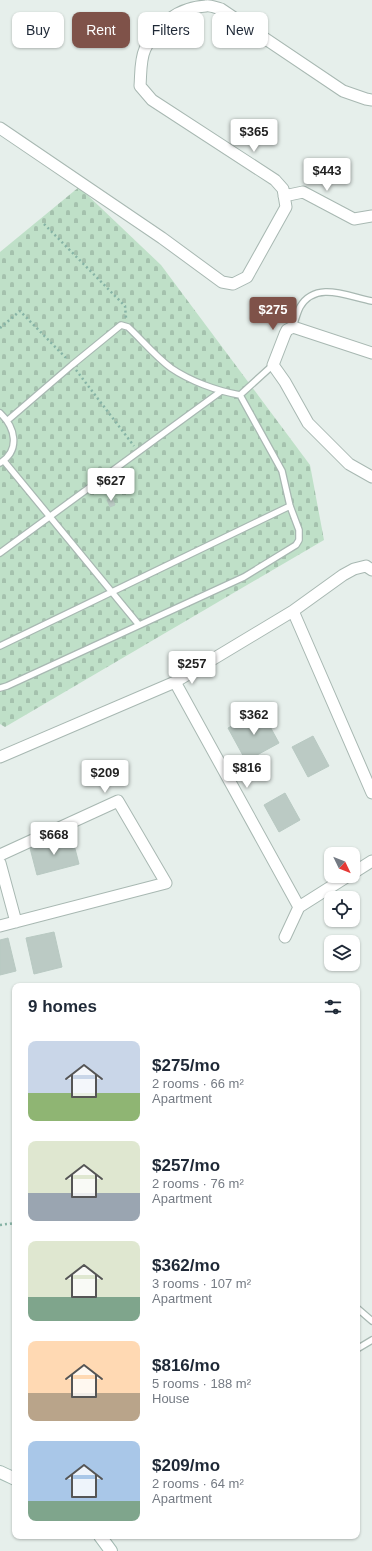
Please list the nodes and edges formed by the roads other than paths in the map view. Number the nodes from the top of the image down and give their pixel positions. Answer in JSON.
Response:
{"nodes":[{"id":1,"x":372,"y":100,"type":"edge"},
{"id":2,"x":0,"y":128,"type":"edge"},
{"id":3,"x":284,"y":196,"type":"junction"},
{"id":4,"x":372,"y":216,"type":"edge"},
{"id":5,"x":372,"y":301,"type":"edge"},
{"id":6,"x":293,"y":327,"type":"junction"},
{"id":7,"x":372,"y":353,"type":"edge"},
{"id":8,"x":273,"y":365,"type":"junction"},
{"id":9,"x":220,"y":392,"type":"junction"},
{"id":10,"x":240,"y":395,"type":"junction"},
{"id":11,"x":0,"y":413,"type":"edge"},
{"id":12,"x":8,"y":420,"type":"junction"},
{"id":13,"x":2,"y":462,"type":"edge"},
{"id":14,"x":372,"y":477,"type":"edge"},
{"id":15,"x":290,"y":506,"type":"junction"},
{"id":16,"x":49,"y":516,"type":"junction"},
{"id":17,"x":0,"y":553,"type":"edge"},
{"id":18,"x":372,"y":570,"type":"edge"},
{"id":19,"x":112,"y":592,"type":"junction"},
{"id":20,"x":293,"y":611,"type":"junction"},
{"id":21,"x":139,"y":625,"type":"junction"},
{"id":22,"x":0,"y":646,"type":"edge"},
{"id":23,"x":175,"y":682,"type":"junction"},
{"id":24,"x":0,"y":688,"type":"edge"},
{"id":25,"x":0,"y":757,"type":"edge"},
{"id":26,"x":372,"y":793,"type":"edge"},
{"id":27,"x":0,"y":855,"type":"edge"},
{"id":28,"x":372,"y":861,"type":"edge"},
{"id":29,"x":0,"y":863,"type":"edge"},
{"id":30,"x":360,"y":869,"type":"edge"},
{"id":31,"x":337,"y":883,"type":"edge"},
{"id":32,"x":299,"y":907,"type":"junction"},
{"id":33,"x":16,"y":922,"type":"junction"},
{"id":34,"x":0,"y":926,"type":"edge"},
{"id":35,"x":285,"y":937,"type":"dead end"},
{"id":36,"x":360,"y":1311,"type":"edge"},
{"id":37,"x":372,"y":1321,"type":"edge"},
{"id":38,"x":372,"y":1340,"type":"edge"},
{"id":39,"x":360,"y":1347,"type":"edge"},
{"id":40,"x":0,"y":1472,"type":"edge"},
{"id":41,"x":12,"y":1478,"type":"edge"},
{"id":42,"x":102,"y":1539,"type":"edge"},
{"id":43,"x":111,"y":1551,"type":"edge"}],
"edges":[{"from":1,"to":3,"type":"street"},
{"from":2,"to":3,"type":"street"},
{"from":3,"to":4,"type":"street"},
{"from":5,"to":6,"type":"lane"},
{"from":6,"to":7,"type":"street"},
{"from":6,"to":8,"type":"street"},
{"from":8,"to":10,"type":"lane"},
{"from":8,"to":14,"type":"street"},
{"from":9,"to":10,"type":"lane"},
{"from":9,"to":12,"type":"lane"},
{"from":9,"to":16,"type":"lane"},
{"from":10,"to":15,"type":"lane"},
{"from":11,"to":12,"type":"lane"},
{"from":12,"to":13,"type":"lane"},
{"from":13,"to":16,"type":"lane"},
{"from":15,"to":19,"type":"lane"},
{"from":15,"to":21,"type":"lane"},
{"from":16,"to":17,"type":"lane"},
{"from":16,"to":19,"type":"lane"},
{"from":18,"to":20,"type":"street"},
{"from":19,"to":21,"type":"lane"},
{"from":19,"to":22,"type":"lane"},
{"from":20,"to":23,"type":"street"},
{"from":20,"to":26,"type":"street"},
{"from":21,"to":24,"type":"lane"},
{"from":23,"to":25,"type":"street"},
{"from":23,"to":32,"type":"street"},
{"from":27,"to":33,"type":"street"},
{"from":28,"to":30,"type":"street"},
{"from":29,"to":33,"type":"street"},
{"from":31,"to":32,"type":"street"},
{"from":32,"to":35,"type":"street"},
{"from":33,"to":34,"type":"street"},
{"from":36,"to":37,"type":"lane"},
{"from":38,"to":39,"type":"lane"},
{"from":40,"to":41,"type":"main road"},
{"from":42,"to":43,"type":"main road"}]}
